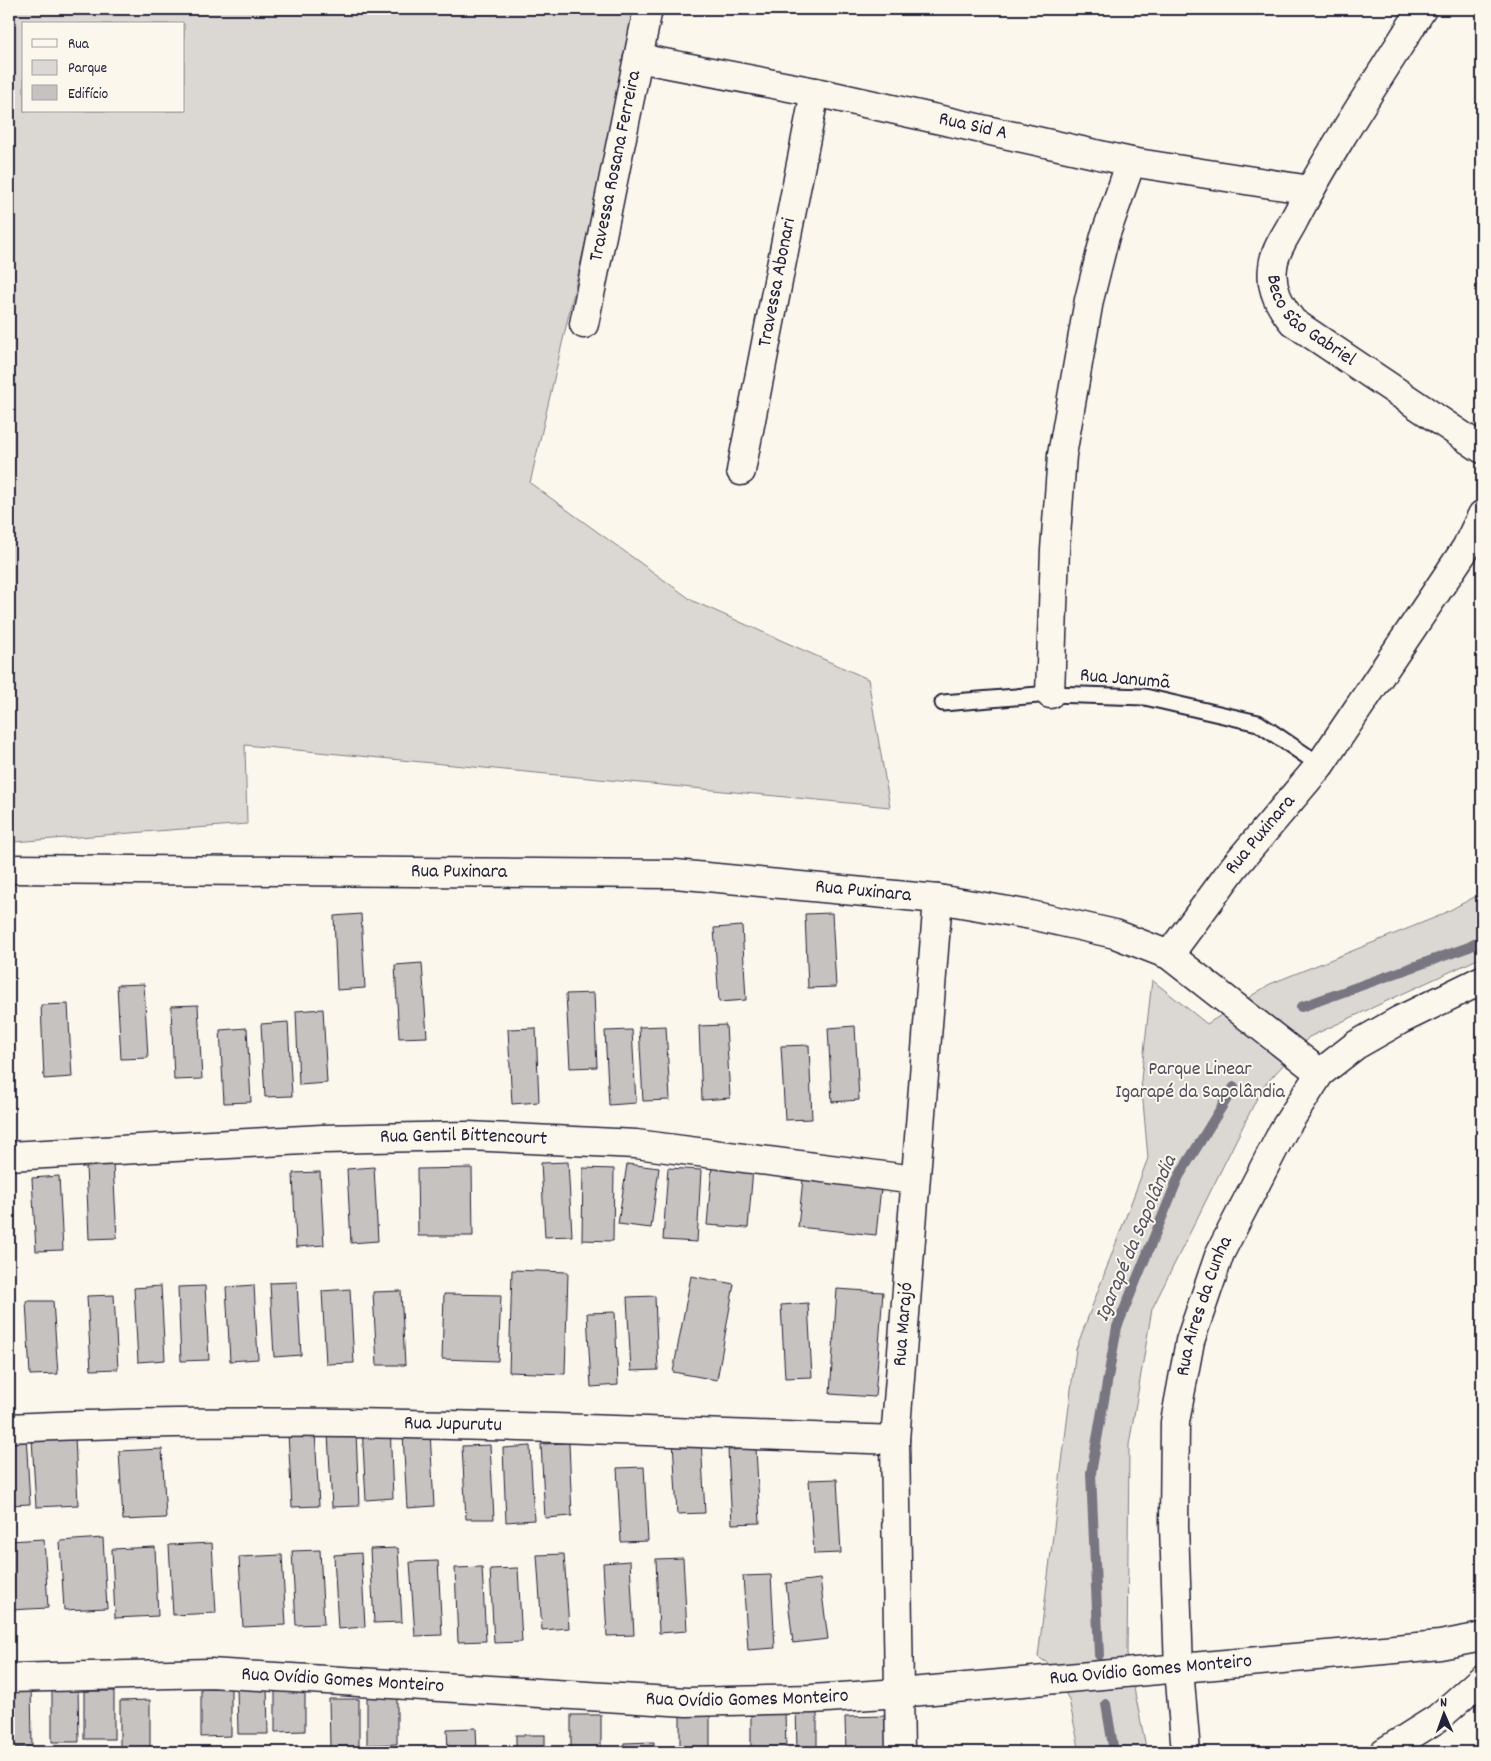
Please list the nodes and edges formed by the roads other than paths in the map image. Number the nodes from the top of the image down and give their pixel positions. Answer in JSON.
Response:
{"nodes":[{"id":1,"x":648,"y":9,"type":"edge"},
{"id":2,"x":1422,"y":9,"type":"edge"},
{"id":3,"x":638,"y":58,"type":"junction"},
{"id":4,"x":815,"y":92,"type":"junction"},
{"id":5,"x":1131,"y":162,"type":"junction"},
{"id":6,"x":1310,"y":190,"type":"junction"},
{"id":7,"x":584,"y":324,"type":"dead end"},
{"id":8,"x":1482,"y":449,"type":"edge"},
{"id":9,"x":742,"y":471,"type":"dead end"},
{"id":10,"x":1482,"y":515,"type":"edge"},
{"id":11,"x":1050,"y":694,"type":"junction"},
{"id":12,"x":943,"y":703,"type":"dead end"},
{"id":13,"x":1320,"y":765,"type":"junction"},
{"id":14,"x":9,"y":869,"type":"edge"},
{"id":15,"x":938,"y":899,"type":"junction"},
{"id":16,"x":1170,"y":955,"type":"junction"},
{"id":17,"x":1482,"y":980,"type":"edge"},
{"id":18,"x":1320,"y":1073,"type":"junction"},
{"id":19,"x":9,"y":1156,"type":"edge"},
{"id":20,"x":916,"y":1180,"type":"junction"},
{"id":21,"x":9,"y":1428,"type":"edge"},
{"id":22,"x":896,"y":1440,"type":"junction"},
{"id":23,"x":1482,"y":1637,"type":"edge"},
{"id":24,"x":1179,"y":1669,"type":"junction"},
{"id":25,"x":9,"y":1678,"type":"edge"},
{"id":26,"x":1482,"y":1679,"type":"edge"},
{"id":27,"x":899,"y":1693,"type":"junction"},
{"id":28,"x":900,"y":1752,"type":"edge"},
{"id":29,"x":1186,"y":1752,"type":"edge"},
{"id":30,"x":1384,"y":1752,"type":"edge"}],
"edges":[{"from":1,"to":3,"type":"street","name":"Travessa Rosana Ferreira"},
{"from":2,"to":6,"type":"street","name":"Beco São Gabriel"},
{"from":3,"to":4,"type":"street","name":"Rua Sid A"},
{"from":3,"to":7,"type":"street","name":"Travessa Rosana Ferreira"},
{"from":4,"to":5,"type":"street","name":"Rua Sid A"},
{"from":4,"to":9,"type":"street","name":"Travessa Abonari"},
{"from":5,"to":6,"type":"street","name":"Rua Sid A"},
{"from":5,"to":11,"type":"street"},
{"from":6,"to":8,"type":"street","name":"Beco São Gabriel"},
{"from":10,"to":13,"type":"street","name":"Rua Puxinara"},
{"from":11,"to":12,"type":"lane","name":"Rua Janumã"},
{"from":11,"to":13,"type":"lane","name":"Rua Janumã"},
{"from":13,"to":16,"type":"street","name":"Rua Puxinara"},
{"from":14,"to":15,"type":"street","name":"Rua Puxinara"},
{"from":15,"to":16,"type":"street","name":"Rua Puxinara"},
{"from":15,"to":20,"type":"street","name":"Rua Marajó"},
{"from":16,"to":18,"type":"street"},
{"from":17,"to":18,"type":"street","name":"Rua Aires da Cunha"},
{"from":18,"to":24,"type":"street","name":"Rua Aires da Cunha"},
{"from":19,"to":20,"type":"street","name":"Rua Gentil Bittencourt"},
{"from":20,"to":22,"type":"street","name":"Rua Marajó"},
{"from":21,"to":22,"type":"street","name":"Rua Jupurutu"},
{"from":22,"to":27,"type":"street","name":"Rua Marajó"},
{"from":23,"to":24,"type":"street","name":"Rua Ovídio Gomes Monteiro"},
{"from":24,"to":27,"type":"street","name":"Rua Ovídio Gomes Monteiro"},
{"from":24,"to":29,"type":"street","name":"Rua Aires da Cunha"},
{"from":25,"to":27,"type":"street","name":"Rua Ovídio Gomes Monteiro"},
{"from":26,"to":30,"type":"street"},
{"from":27,"to":28,"type":"street","name":"Rua Marajó"}]}
